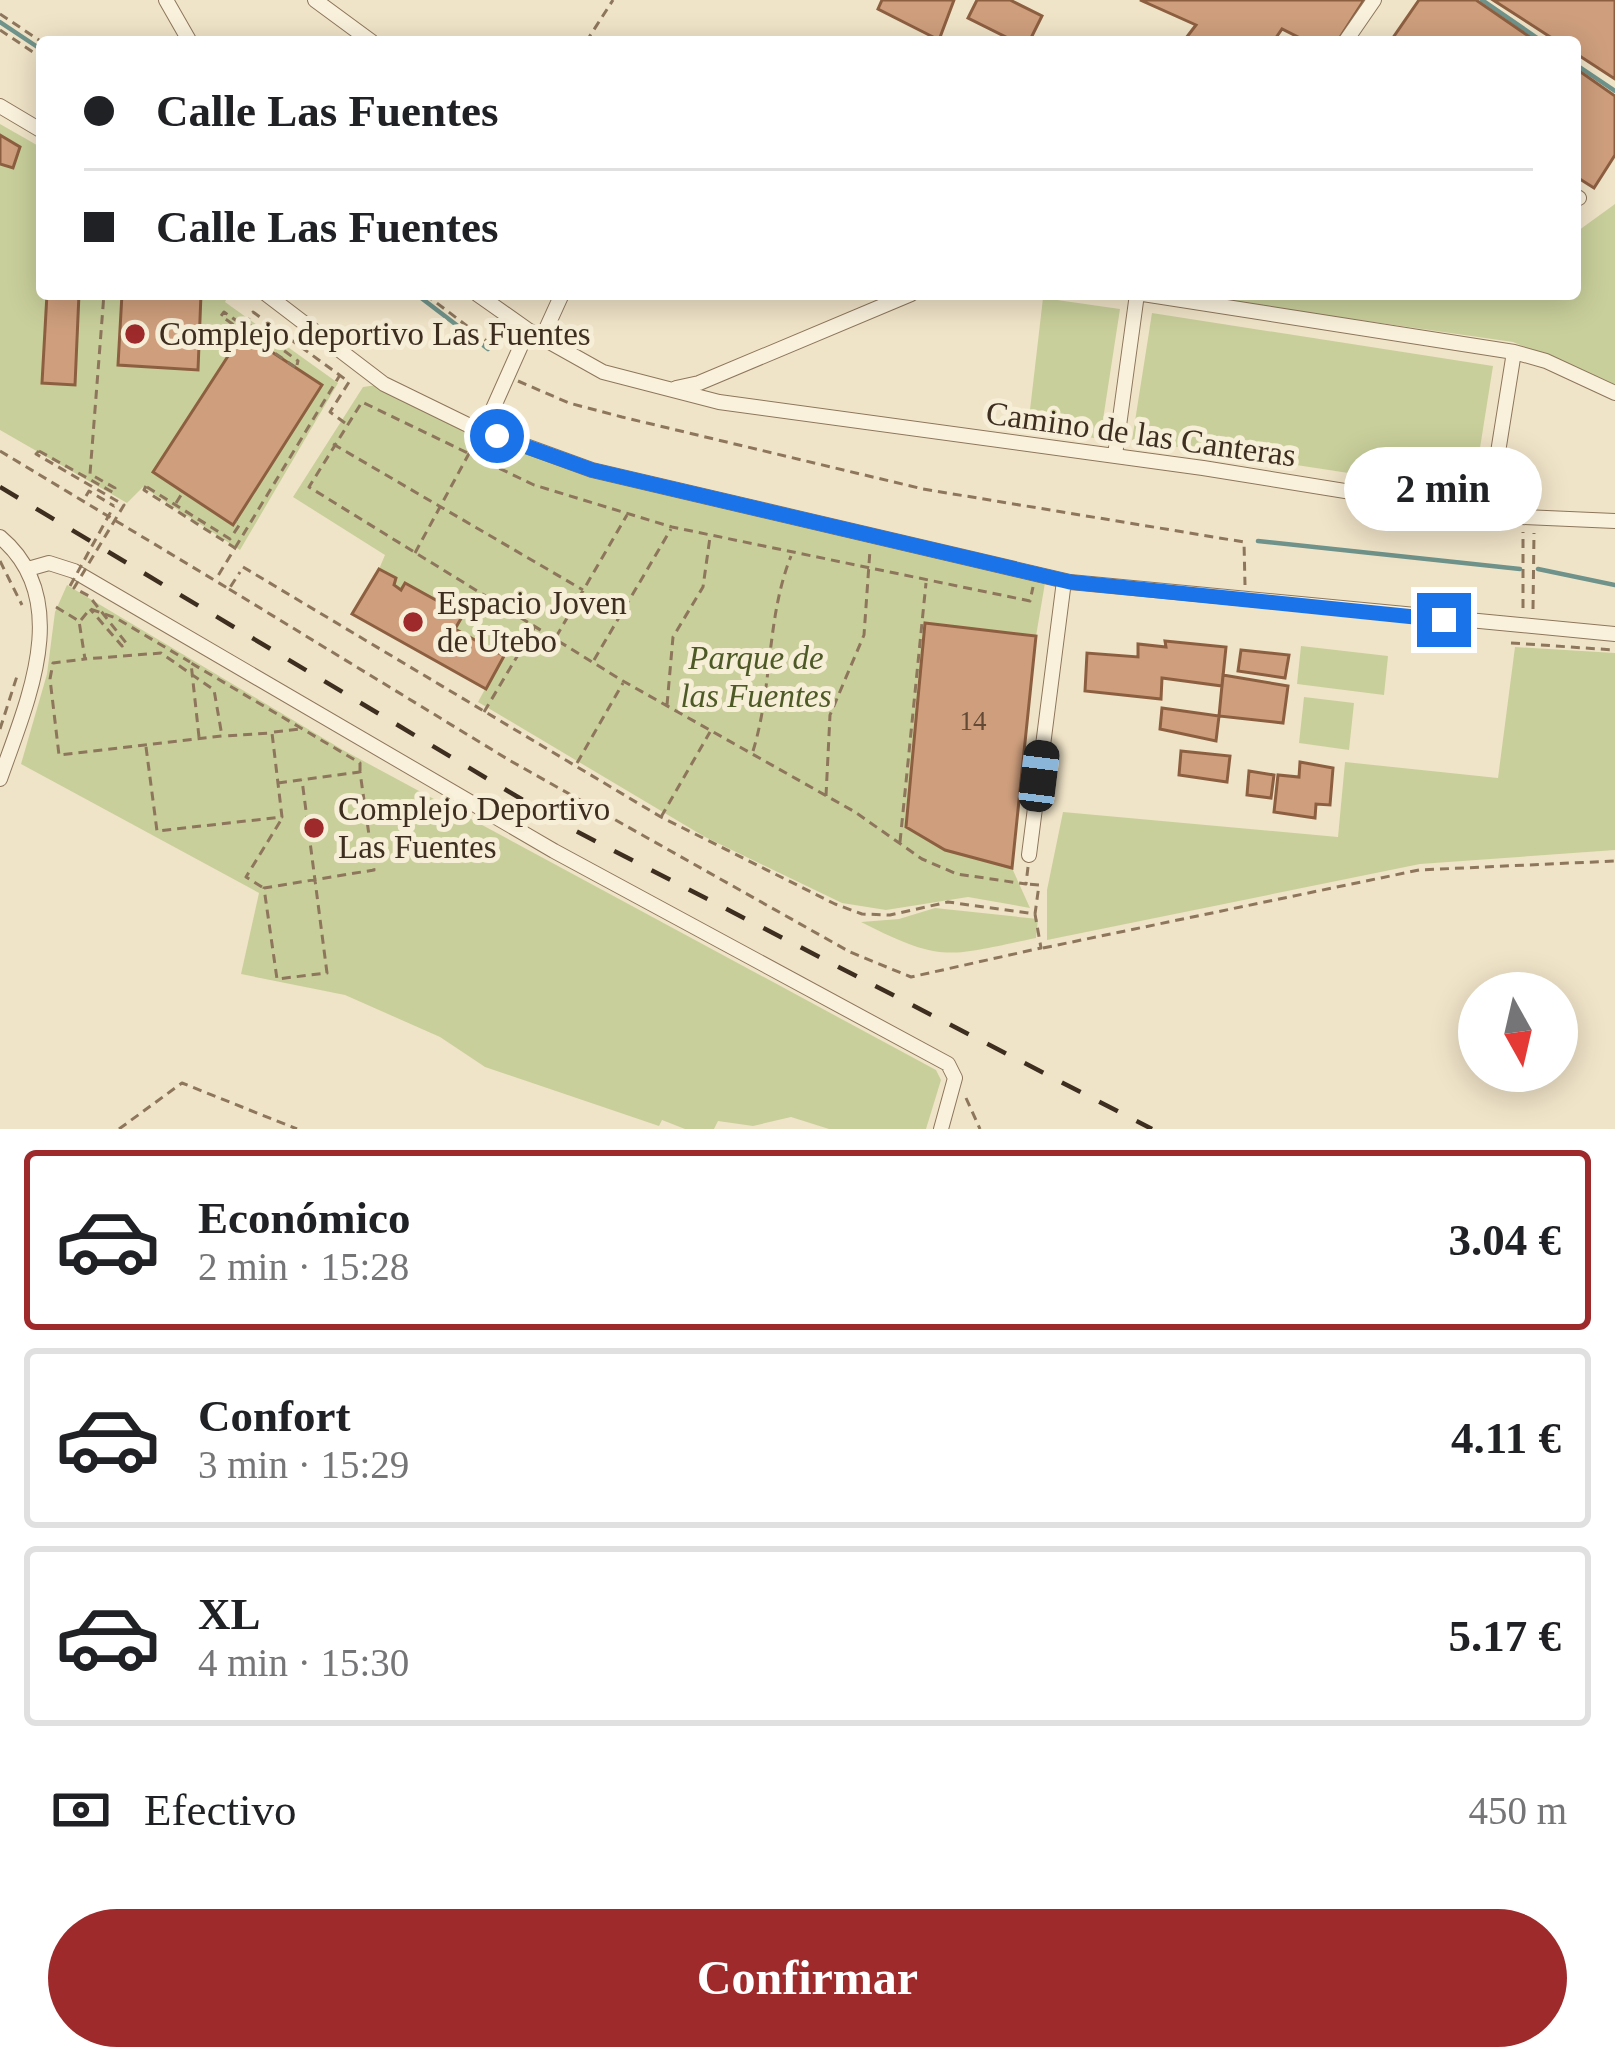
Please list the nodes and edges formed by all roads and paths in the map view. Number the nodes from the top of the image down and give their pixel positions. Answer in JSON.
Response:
{"nodes":[{"id":1,"x":166,"y":0,"type":"edge"},
{"id":2,"x":315,"y":0,"type":"edge"},
{"id":3,"x":613,"y":0,"type":"edge"},
{"id":4,"x":1374,"y":0,"type":"edge"},
{"id":5,"x":0,"y":14,"type":"edge"},
{"id":6,"x":0,"y":30,"type":"edge"},
{"id":7,"x":187,"y":36,"type":"edge"},
{"id":8,"x":364,"y":36,"type":"edge"},
{"id":9,"x":590,"y":36,"type":"edge"},
{"id":10,"x":1349,"y":36,"type":"edge"},
{"id":11,"x":36,"y":38,"type":"edge"},
{"id":12,"x":36,"y":54,"type":"edge"},
{"id":13,"x":0,"y":106,"type":"edge"},
{"id":14,"x":36,"y":127,"type":"edge"},
{"id":15,"x":104,"y":300,"type":"edge"},
{"id":16,"x":274,"y":300,"type":"edge"},
{"id":17,"x":433,"y":300,"type":"edge"},
{"id":18,"x":486,"y":300,"type":"edge"},
{"id":19,"x":558,"y":300,"type":"edge"},
{"id":20,"x":897,"y":300,"type":"edge"},
{"id":21,"x":1139,"y":300,"type":"edge"},
{"id":22,"x":1179,"y":300,"type":"edge"},
{"id":23,"x":246,"y":323,"type":"junction"},
{"id":24,"x":499,"y":327,"type":"dead end"},
{"id":25,"x":535,"y":334,"type":"junction"},
{"id":26,"x":1514,"y":352,"type":"junction"},
{"id":27,"x":326,"y":353,"type":"dead end"},
{"id":28,"x":321,"y":360,"type":"junction"},
{"id":29,"x":316,"y":367,"type":"dead end"},
{"id":30,"x":345,"y":368,"type":"dead end"},
{"id":31,"x":720,"y":374,"type":"junction"},
{"id":32,"x":340,"y":375,"type":"junction"},
{"id":33,"x":517,"y":381,"type":"dead end"},
{"id":34,"x":666,"y":389,"type":"junction"},
{"id":35,"x":1615,"y":393,"type":"edge"},
{"id":36,"x":722,"y":401,"type":"junction"},
{"id":37,"x":346,"y":424,"type":"junction"},
{"id":38,"x":483,"y":431,"type":"junction"},
{"id":39,"x":465,"y":433,"type":"dead end"},
{"id":40,"x":333,"y":444,"type":"junction"},
{"id":41,"x":0,"y":451,"type":"edge"},
{"id":42,"x":468,"y":453,"type":"junction"},
{"id":43,"x":1115,"y":455,"type":"junction"},
{"id":44,"x":183,"y":492,"type":"dead end"},
{"id":45,"x":85,"y":499,"type":"junction"},
{"id":46,"x":175,"y":505,"type":"junction"},
{"id":47,"x":441,"y":506,"type":"junction"},
{"id":48,"x":628,"y":514,"type":"junction"},
{"id":49,"x":1488,"y":514,"type":"junction"},
{"id":50,"x":236,"y":521,"type":"dead end"},
{"id":51,"x":1615,"y":521,"type":"edge"},
{"id":52,"x":672,"y":527,"type":"junction"},
{"id":53,"x":711,"y":536,"type":"junction"},
{"id":54,"x":0,"y":537,"type":"edge"},
{"id":55,"x":871,"y":537,"type":"junction"},
{"id":56,"x":236,"y":548,"type":"junction"},
{"id":57,"x":792,"y":554,"type":"junction"},
{"id":58,"x":415,"y":555,"type":"junction"},
{"id":59,"x":0,"y":561,"type":"edge"},
{"id":60,"x":868,"y":568,"type":"junction"},
{"id":61,"x":28,"y":569,"type":"junction"},
{"id":62,"x":215,"y":580,"type":"junction"},
{"id":63,"x":926,"y":581,"type":"junction"},
{"id":64,"x":1064,"y":581,"type":"junction"},
{"id":65,"x":69,"y":584,"type":"dead end"},
{"id":66,"x":1245,"y":585,"type":"dead end"},
{"id":67,"x":229,"y":589,"type":"junction"},
{"id":68,"x":584,"y":590,"type":"junction"},
{"id":69,"x":1007,"y":597,"type":"dead end"},
{"id":70,"x":56,"y":608,"type":"dead end"},
{"id":71,"x":1523,"y":608,"type":"dead end"},
{"id":72,"x":90,"y":609,"type":"junction"},
{"id":73,"x":1533,"y":609,"type":"dead end"},
{"id":74,"x":24,"y":614,"type":"dead end"},
{"id":75,"x":79,"y":622,"type":"junction"},
{"id":76,"x":535,"y":626,"type":"junction"},
{"id":77,"x":1615,"y":634,"type":"edge"},
{"id":78,"x":555,"y":638,"type":"junction"},
{"id":79,"x":1511,"y":643,"type":"dead end"},
{"id":80,"x":1615,"y":650,"type":"edge"},
{"id":81,"x":85,"y":659,"type":"junction"},
{"id":82,"x":593,"y":661,"type":"junction"},
{"id":83,"x":191,"y":663,"type":"junction"},
{"id":84,"x":20,"y":668,"type":"dead end"},
{"id":85,"x":191,"y":674,"type":"junction"},
{"id":86,"x":623,"y":681,"type":"junction"},
{"id":87,"x":667,"y":705,"type":"junction"},
{"id":88,"x":484,"y":712,"type":"junction"},
{"id":89,"x":302,"y":728,"type":"junction"},
{"id":90,"x":0,"y":729,"type":"edge"},
{"id":91,"x":710,"y":731,"type":"junction"},
{"id":92,"x":272,"y":733,"type":"junction"},
{"id":93,"x":222,"y":736,"type":"junction"},
{"id":94,"x":199,"y":739,"type":"junction"},
{"id":95,"x":146,"y":745,"type":"junction"},
{"id":96,"x":753,"y":753,"type":"junction"},
{"id":97,"x":574,"y":766,"type":"junction"},
{"id":98,"x":360,"y":772,"type":"junction"},
{"id":99,"x":0,"y":779,"type":"edge"},
{"id":100,"x":302,"y":780,"type":"junction"},
{"id":101,"x":278,"y":783,"type":"junction"},
{"id":102,"x":826,"y":796,"type":"junction"},
{"id":103,"x":283,"y":817,"type":"junction"},
{"id":104,"x":661,"y":817,"type":"junction"},
{"id":105,"x":899,"y":844,"type":"junction"},
{"id":106,"x":1029,"y":855,"type":"joint"},
{"id":107,"x":1615,"y":861,"type":"edge"},
{"id":108,"x":313,"y":880,"type":"junction"},
{"id":109,"x":1026,"y":884,"type":"junction"},
{"id":110,"x":264,"y":888,"type":"junction"},
{"id":111,"x":1035,"y":914,"type":"junction"},
{"id":112,"x":1041,"y":948,"type":"junction"},
{"id":113,"x":954,"y":1083,"type":"junction"},
{"id":114,"x":119,"y":1129,"type":"edge"},
{"id":115,"x":297,"y":1129,"type":"edge"},
{"id":116,"x":940,"y":1129,"type":"edge"},
{"id":117,"x":980,"y":1129,"type":"edge"}],
"edges":[{"from":1,"to":7,"type":"street"},
{"from":2,"to":8,"type":"street"},
{"from":3,"to":9,"type":"path"},
{"from":4,"to":10,"type":"street"},
{"from":5,"to":11,"type":"path"},
{"from":6,"to":12,"type":"path"},
{"from":13,"to":14,"type":"street"},
{"from":15,"to":72,"type":"path","bridge":true},
{"from":16,"to":38,"type":"street"},
{"from":17,"to":24,"type":"path"},
{"from":18,"to":25,"type":"street","name":"Camino de las Canteras"},
{"from":19,"to":25,"type":"street"},
{"from":20,"to":31,"type":"street"},
{"from":21,"to":43,"type":"street"},
{"from":22,"to":26,"type":"street"},
{"from":23,"to":23,"type":"path"},
{"from":23,"to":28,"type":"path"},
{"from":25,"to":34,"type":"street","name":"Camino de las Canteras"},
{"from":25,"to":38,"type":"street"},
{"from":26,"to":35,"type":"street"},
{"from":26,"to":49,"type":"street"},
{"from":27,"to":28,"type":"path"},
{"from":28,"to":29,"type":"path"},
{"from":28,"to":32,"type":"path"},
{"from":30,"to":32,"type":"path"},
{"from":31,"to":34,"type":"street"},
{"from":31,"to":36,"type":"street"},
{"from":32,"to":37,"type":"path"},
{"from":32,"to":56,"type":"path"},
{"from":33,"to":66,"type":"path"},
{"from":34,"to":36,"type":"street","name":"Camino de las Canteras"},
{"from":36,"to":43,"type":"street","name":"Camino de las Canteras"},
{"from":37,"to":40,"type":"path"},
{"from":37,"to":42,"type":"path"},
{"from":38,"to":55,"type":"street"},
{"from":39,"to":42,"type":"path"},
{"from":40,"to":47,"type":"path"},
{"from":40,"to":58,"type":"path"},
{"from":41,"to":45,"type":"path"},
{"from":42,"to":47,"type":"path"},
{"from":42,"to":48,"type":"path"},
{"from":43,"to":49,"type":"street","name":"Camino de las Canteras"},
{"from":44,"to":46,"type":"path"},
{"from":45,"to":62,"type":"path"},
{"from":45,"to":65,"type":"path","bridge":true},
{"from":46,"to":50,"type":"path"},
{"from":46,"to":56,"type":"path"},
{"from":47,"to":58,"type":"path"},
{"from":47,"to":68,"type":"path"},
{"from":48,"to":52,"type":"path"},
{"from":48,"to":68,"type":"path"},
{"from":49,"to":51,"type":"street","name":"Camino de las Canteras"},
{"from":52,"to":53,"type":"path"},
{"from":52,"to":82,"type":"path"},
{"from":53,"to":57,"type":"path"},
{"from":53,"to":87,"type":"path"},
{"from":54,"to":61,"type":"street"},
{"from":55,"to":60,"type":"path"},
{"from":55,"to":64,"type":"street"},
{"from":56,"to":62,"type":"path"},
{"from":57,"to":60,"type":"path"},
{"from":57,"to":96,"type":"path"},
{"from":58,"to":76,"type":"path"},
{"from":59,"to":74,"type":"path"},
{"from":60,"to":63,"type":"path"},
{"from":60,"to":102,"type":"path"},
{"from":61,"to":99,"type":"street"},
{"from":61,"to":113,"type":"street"},
{"from":62,"to":67,"type":"path"},
{"from":63,"to":69,"type":"path"},
{"from":63,"to":105,"type":"path"},
{"from":64,"to":77,"type":"street"},
{"from":64,"to":106,"type":"street"},
{"from":67,"to":88,"type":"path"},
{"from":67,"to":112,"type":"path"},
{"from":68,"to":78,"type":"path"},
{"from":70,"to":75,"type":"path"},
{"from":71,"to":73,"type":"path"},
{"from":72,"to":75,"type":"path"},
{"from":72,"to":83,"type":"path"},
{"from":75,"to":81,"type":"path"},
{"from":76,"to":78,"type":"path"},
{"from":76,"to":88,"type":"path"},
{"from":78,"to":82,"type":"path"},
{"from":79,"to":80,"type":"path"},
{"from":81,"to":85,"type":"path"},
{"from":81,"to":95,"type":"path"},
{"from":82,"to":86,"type":"path"},
{"from":83,"to":85,"type":"path"},
{"from":83,"to":89,"type":"path"},
{"from":84,"to":90,"type":"path"},
{"from":85,"to":93,"type":"path"},
{"from":85,"to":94,"type":"path"},
{"from":86,"to":87,"type":"path"},
{"from":86,"to":97,"type":"path"},
{"from":87,"to":91,"type":"path"},
{"from":88,"to":97,"type":"path"},
{"from":89,"to":92,"type":"path"},
{"from":89,"to":98,"type":"path"},
{"from":91,"to":96,"type":"path"},
{"from":91,"to":104,"type":"path"},
{"from":92,"to":93,"type":"path"},
{"from":92,"to":101,"type":"path"},
{"from":93,"to":94,"type":"path"},
{"from":94,"to":95,"type":"path"},
{"from":95,"to":103,"type":"path"},
{"from":96,"to":102,"type":"path"},
{"from":97,"to":104,"type":"path"},
{"from":98,"to":100,"type":"path"},
{"from":98,"to":108,"type":"path"},
{"from":100,"to":101,"type":"path"},
{"from":100,"to":108,"type":"path"},
{"from":101,"to":103,"type":"path"},
{"from":102,"to":105,"type":"path"},
{"from":103,"to":110,"type":"path"},
{"from":104,"to":111,"type":"path"},
{"from":105,"to":109,"type":"path"},
{"from":106,"to":109,"type":"path"},
{"from":107,"to":112,"type":"path"},
{"from":108,"to":110,"type":"path"},
{"from":108,"to":110,"type":"path"},
{"from":109,"to":111,"type":"path"},
{"from":111,"to":112,"type":"path"},
{"from":113,"to":116,"type":"street"},
{"from":113,"to":117,"type":"path"},
{"from":114,"to":115,"type":"path"}]}
